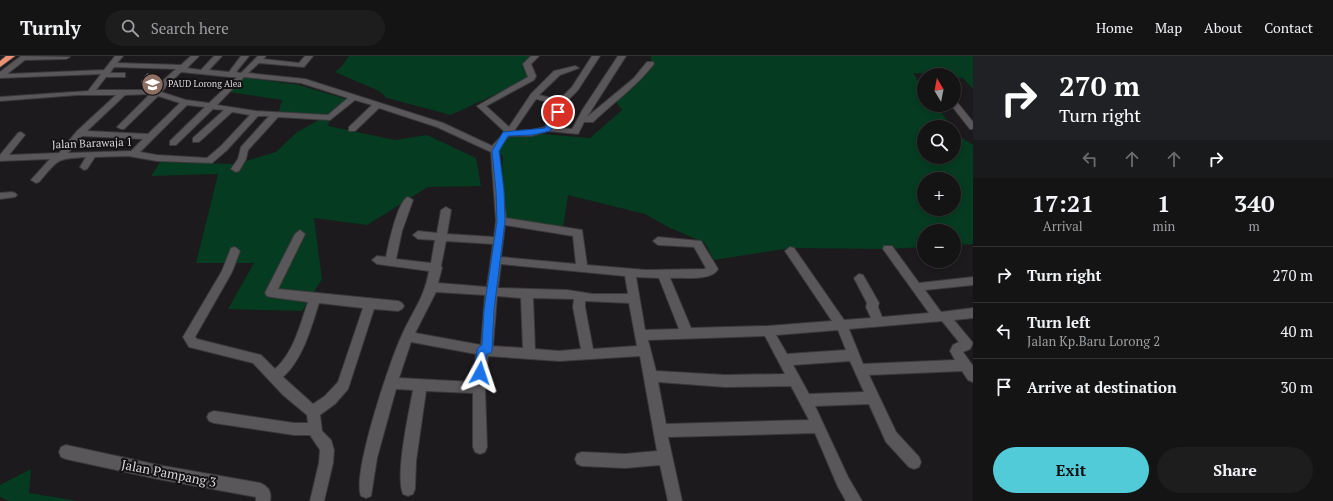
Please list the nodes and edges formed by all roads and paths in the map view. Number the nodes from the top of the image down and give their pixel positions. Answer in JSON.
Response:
{"nodes":[{"id":1,"x":11,"y":56,"type":"edge"},
{"id":2,"x":120,"y":56,"type":"edge"},
{"id":3,"x":149,"y":56,"type":"edge"},
{"id":4,"x":195,"y":56,"type":"edge"},
{"id":5,"x":218,"y":56,"type":"edge"},
{"id":6,"x":245,"y":56,"type":"edge"},
{"id":7,"x":310,"y":56,"type":"edge"},
{"id":8,"x":535,"y":56,"type":"edge"},
{"id":9,"x":596,"y":56,"type":"edge"},
{"id":10,"x":622,"y":56,"type":"edge"},
{"id":11,"x":25,"y":57,"type":"edge"},
{"id":12,"x":66,"y":57,"type":"dead end"},
{"id":13,"x":259,"y":58,"type":"edge"},
{"id":14,"x":650,"y":64,"type":"dead end"},
{"id":15,"x":0,"y":65,"type":"edge"},
{"id":16,"x":112,"y":65,"type":"junction"},
{"id":17,"x":140,"y":65,"type":"junction"},
{"id":18,"x":182,"y":68,"type":"junction"},
{"id":19,"x":575,"y":68,"type":"dead end"},
{"id":20,"x":203,"y":72,"type":"junction"},
{"id":21,"x":105,"y":74,"type":"junction"},
{"id":22,"x":0,"y":75,"type":"edge"},
{"id":23,"x":122,"y":75,"type":"dead end"},
{"id":24,"x":230,"y":75,"type":"junction"},
{"id":25,"x":243,"y":75,"type":"junction"},
{"id":26,"x":91,"y":92,"type":"junction"},
{"id":27,"x":123,"y":92,"type":"junction"},
{"id":28,"x":156,"y":92,"type":"junction"},
{"id":29,"x":534,"y":96,"type":"junction"},
{"id":30,"x":354,"y":97,"type":"junction"},
{"id":31,"x":0,"y":99,"type":"edge"},
{"id":32,"x":185,"y":102,"type":"junction"},
{"id":33,"x":561,"y":103,"type":"junction"},
{"id":34,"x":378,"y":104,"type":"junction"},
{"id":35,"x":211,"y":106,"type":"junction"},
{"id":36,"x":230,"y":109,"type":"junction"},
{"id":37,"x":961,"y":112,"type":"edge"},
{"id":38,"x":256,"y":113,"type":"junction"},
{"id":39,"x":275,"y":115,"type":"junction"},
{"id":40,"x":581,"y":122,"type":"junction"},
{"id":41,"x":121,"y":127,"type":"dead end"},
{"id":42,"x":973,"y":127,"type":"edge"},
{"id":43,"x":352,"y":128,"type":"dead end"},
{"id":44,"x":548,"y":129,"type":"junction"},
{"id":45,"x":80,"y":133,"type":"junction"},
{"id":46,"x":506,"y":134,"type":"junction"},
{"id":47,"x":21,"y":135,"type":"dead end"},
{"id":48,"x":150,"y":137,"type":"junction"},
{"id":49,"x":196,"y":140,"type":"dead end"},
{"id":50,"x":173,"y":142,"type":"dead end"},
{"id":51,"x":495,"y":151,"type":"junction"},
{"id":52,"x":134,"y":153,"type":"junction"},
{"id":53,"x":91,"y":156,"type":"junction"},
{"id":54,"x":58,"y":157,"type":"junction"},
{"id":55,"x":1,"y":158,"type":"edge"},
{"id":56,"x":84,"y":167,"type":"dead end"},
{"id":57,"x":236,"y":169,"type":"dead end"},
{"id":58,"x":36,"y":180,"type":"dead end"},
{"id":59,"x":12,"y":195,"type":"dead end"},
{"id":60,"x":0,"y":196,"type":"edge"},
{"id":61,"x":408,"y":200,"type":"dead end"},
{"id":62,"x":446,"y":210,"type":"dead end"},
{"id":63,"x":501,"y":221,"type":"junction"},
{"id":64,"x":300,"y":234,"type":"dead end"},
{"id":65,"x":418,"y":235,"type":"dead end"},
{"id":66,"x":440,"y":236,"type":"junction"},
{"id":67,"x":498,"y":241,"type":"junction"},
{"id":68,"x":658,"y":241,"type":"dead end"},
{"id":69,"x":888,"y":249,"type":"dead end"},
{"id":70,"x":235,"y":251,"type":"dead end"},
{"id":71,"x":790,"y":251,"type":"dead end"},
{"id":72,"x":377,"y":260,"type":"dead end"},
{"id":73,"x":495,"y":260,"type":"junction"},
{"id":74,"x":390,"y":262,"type":"junction"},
{"id":75,"x":582,"y":267,"type":"junction"},
{"id":76,"x":437,"y":268,"type":"junction"},
{"id":77,"x":630,"y":273,"type":"junction"},
{"id":78,"x":663,"y":275,"type":"junction"},
{"id":79,"x":859,"y":278,"type":"dead end"},
{"id":80,"x":973,"y":281,"type":"edge"},
{"id":81,"x":432,"y":287,"type":"junction"},
{"id":82,"x":917,"y":287,"type":"junction"},
{"id":83,"x":491,"y":290,"type":"junction"},
{"id":84,"x":527,"y":294,"type":"junction"},
{"id":85,"x":580,"y":296,"type":"junction"},
{"id":86,"x":315,"y":298,"type":"junction"},
{"id":87,"x":633,"y":299,"type":"junction"},
{"id":88,"x":370,"y":304,"type":"junction"},
{"id":89,"x":398,"y":306,"type":"dead end"},
{"id":90,"x":973,"y":313,"type":"edge"},
{"id":91,"x":942,"y":317,"type":"junction"},
{"id":92,"x":879,"y":322,"type":"junction"},
{"id":93,"x":841,"y":325,"type":"junction"},
{"id":94,"x":768,"y":331,"type":"junction"},
{"id":95,"x":687,"y":333,"type":"junction"},
{"id":96,"x":640,"y":335,"type":"junction"},
{"id":97,"x":407,"y":336,"type":"junction"},
{"id":98,"x":485,"y":350,"type":"junction"},
{"id":99,"x":644,"y":351,"type":"junction"},
{"id":100,"x":529,"y":354,"type":"junction"},
{"id":101,"x":588,"y":355,"type":"junction"},
{"id":102,"x":854,"y":355,"type":"junction"},
{"id":103,"x":784,"y":360,"type":"junction"},
{"id":104,"x":966,"y":365,"type":"junction"},
{"id":105,"x":860,"y":370,"type":"junction"},
{"id":106,"x":650,"y":376,"type":"junction"},
{"id":107,"x":973,"y":376,"type":"edge"},
{"id":108,"x":274,"y":377,"type":"junction"},
{"id":109,"x":794,"y":380,"type":"junction"},
{"id":110,"x":392,"y":383,"type":"junction"},
{"id":111,"x":420,"y":386,"type":"junction"},
{"id":112,"x":479,"y":388,"type":"junction"},
{"id":113,"x":874,"y":398,"type":"junction"},
{"id":114,"x":805,"y":400,"type":"junction"},
{"id":115,"x":313,"y":412,"type":"junction"},
{"id":116,"x":214,"y":417,"type":"dead end"},
{"id":117,"x":819,"y":426,"type":"junction"},
{"id":118,"x":315,"y":429,"type":"junction"},
{"id":119,"x":660,"y":431,"type":"junction"},
{"id":120,"x":480,"y":447,"type":"dead end"},
{"id":121,"x":66,"y":452,"type":"dead end"},
{"id":122,"x":666,"y":457,"type":"junction"},
{"id":123,"x":582,"y":459,"type":"dead end"},
{"id":124,"x":914,"y":462,"type":"dead end"},
{"id":125,"x":408,"y":489,"type":"dead end"},
{"id":126,"x":366,"y":492,"type":"dead end"},
{"id":127,"x":263,"y":501,"type":"edge"},
{"id":128,"x":317,"y":501,"type":"edge"},
{"id":129,"x":676,"y":501,"type":"edge"},
{"id":130,"x":855,"y":501,"type":"edge"}],
"edges":[{"from":1,"to":15,"type":"highway"},
{"from":2,"to":16,"type":"street"},
{"from":3,"to":17,"type":"street"},
{"from":4,"to":18,"type":"street"},
{"from":5,"to":20,"type":"street"},
{"from":6,"to":24,"type":"street"},
{"from":7,"to":13,"type":"street"},
{"from":8,"to":46,"type":"street"},
{"from":9,"to":33,"type":"street"},
{"from":10,"to":40,"type":"street"},
{"from":11,"to":12,"type":"street"},
{"from":11,"to":22,"type":"street"},
{"from":13,"to":25,"type":"street"},
{"from":14,"to":40,"type":"street"},
{"from":16,"to":17,"type":"street"},
{"from":16,"to":21,"type":"street"},
{"from":17,"to":18,"type":"street"},
{"from":18,"to":20,"type":"street"},
{"from":18,"to":28,"type":"street"},
{"from":19,"to":29,"type":"street"},
{"from":20,"to":24,"type":"street"},
{"from":21,"to":22,"type":"street"},
{"from":21,"to":23,"type":"street"},
{"from":21,"to":26,"type":"street"},
{"from":24,"to":25,"type":"street"},
{"from":25,"to":30,"type":"street"},
{"from":25,"to":35,"type":"street"},
{"from":26,"to":27,"type":"street"},
{"from":26,"to":31,"type":"street"},
{"from":27,"to":28,"type":"street"},
{"from":27,"to":45,"type":"street"},
{"from":28,"to":32,"type":"street"},
{"from":28,"to":41,"type":"street"},
{"from":29,"to":33,"type":"street"},
{"from":29,"to":46,"type":"street"},
{"from":30,"to":34,"type":"street"},
{"from":30,"to":39,"type":"street"},
{"from":32,"to":35,"type":"street"},
{"from":32,"to":48,"type":"street"},
{"from":33,"to":44,"type":"street"},
{"from":34,"to":43,"type":"street"},
{"from":34,"to":51,"type":"street"},
{"from":35,"to":36,"type":"street"},
{"from":35,"to":50,"type":"street"},
{"from":36,"to":38,"type":"street"},
{"from":36,"to":49,"type":"street"},
{"from":37,"to":42,"type":"street"},
{"from":38,"to":39,"type":"street"},
{"from":38,"to":52,"type":"street","name":"Jalan Barawaja 1"},
{"from":39,"to":57,"type":"street"},
{"from":40,"to":44,"type":"street"},
{"from":44,"to":46,"type":"street"},
{"from":45,"to":48,"type":"street"},
{"from":45,"to":54,"type":"street"},
{"from":46,"to":51,"type":"street"},
{"from":47,"to":55,"type":"street"},
{"from":48,"to":52,"type":"street"},
{"from":51,"to":63,"type":"street"},
{"from":52,"to":53,"type":"street","name":"Jalan Barawaja 1"},
{"from":53,"to":54,"type":"street","name":"Jalan Barawaja 1"},
{"from":53,"to":56,"type":"street"},
{"from":54,"to":55,"type":"street","name":"Jalan Barawaja 1"},
{"from":54,"to":58,"type":"street"},
{"from":59,"to":60,"type":"street"},
{"from":61,"to":74,"type":"street"},
{"from":62,"to":66,"type":"street"},
{"from":63,"to":67,"type":"street"},
{"from":63,"to":75,"type":"street"},
{"from":64,"to":86,"type":"street"},
{"from":65,"to":66,"type":"street"},
{"from":66,"to":67,"type":"street"},
{"from":66,"to":76,"type":"street"},
{"from":67,"to":73,"type":"street"},
{"from":68,"to":78,"type":"street"},
{"from":69,"to":82,"type":"street"},
{"from":70,"to":108,"type":"street"},
{"from":71,"to":93,"type":"street"},
{"from":72,"to":74,"type":"street"},
{"from":73,"to":75,"type":"street"},
{"from":73,"to":83,"type":"street"},
{"from":74,"to":76,"type":"street"},
{"from":75,"to":77,"type":"street"},
{"from":76,"to":81,"type":"street"},
{"from":77,"to":78,"type":"street"},
{"from":77,"to":87,"type":"street"},
{"from":78,"to":95,"type":"street"},
{"from":79,"to":92,"type":"street"},
{"from":80,"to":82,"type":"street"},
{"from":81,"to":83,"type":"street"},
{"from":81,"to":97,"type":"street"},
{"from":82,"to":91,"type":"street"},
{"from":83,"to":84,"type":"street"},
{"from":83,"to":98,"type":"street"},
{"from":84,"to":85,"type":"street"},
{"from":84,"to":100,"type":"street"},
{"from":85,"to":87,"type":"street"},
{"from":85,"to":101,"type":"street"},
{"from":86,"to":88,"type":"street"},
{"from":86,"to":108,"type":"street"},
{"from":87,"to":96,"type":"street"},
{"from":88,"to":89,"type":"street"},
{"from":88,"to":115,"type":"street"},
{"from":90,"to":91,"type":"street"},
{"from":91,"to":92,"type":"street"},
{"from":91,"to":104,"type":"street"},
{"from":92,"to":93,"type":"street"},
{"from":93,"to":94,"type":"street"},
{"from":93,"to":102,"type":"street"},
{"from":94,"to":95,"type":"street"},
{"from":94,"to":103,"type":"street"},
{"from":95,"to":96,"type":"street"},
{"from":96,"to":99,"type":"street"},
{"from":97,"to":98,"type":"street"},
{"from":97,"to":110,"type":"street"},
{"from":98,"to":100,"type":"street"},
{"from":98,"to":112,"type":"street"},
{"from":99,"to":101,"type":"street"},
{"from":99,"to":106,"type":"street"},
{"from":100,"to":101,"type":"street"},
{"from":102,"to":103,"type":"street"},
{"from":102,"to":105,"type":"street"},
{"from":103,"to":109,"type":"street"},
{"from":104,"to":105,"type":"street"},
{"from":104,"to":107,"type":"street"},
{"from":105,"to":113,"type":"street"},
{"from":106,"to":109,"type":"street"},
{"from":106,"to":119,"type":"street"},
{"from":108,"to":115,"type":"street"},
{"from":109,"to":114,"type":"street"},
{"from":110,"to":111,"type":"street"},
{"from":110,"to":126,"type":"street"},
{"from":111,"to":112,"type":"street"},
{"from":111,"to":125,"type":"street"},
{"from":112,"to":120,"type":"street"},
{"from":113,"to":114,"type":"street"},
{"from":113,"to":124,"type":"street"},
{"from":114,"to":117,"type":"street"},
{"from":115,"to":118,"type":"street"},
{"from":116,"to":118,"type":"street"},
{"from":117,"to":119,"type":"street"},
{"from":117,"to":130,"type":"street"},
{"from":118,"to":128,"type":"street"},
{"from":119,"to":122,"type":"street"},
{"from":121,"to":127,"type":"street","name":"Jalan Pampang 3"},
{"from":122,"to":123,"type":"street"},
{"from":122,"to":129,"type":"street"}]}
